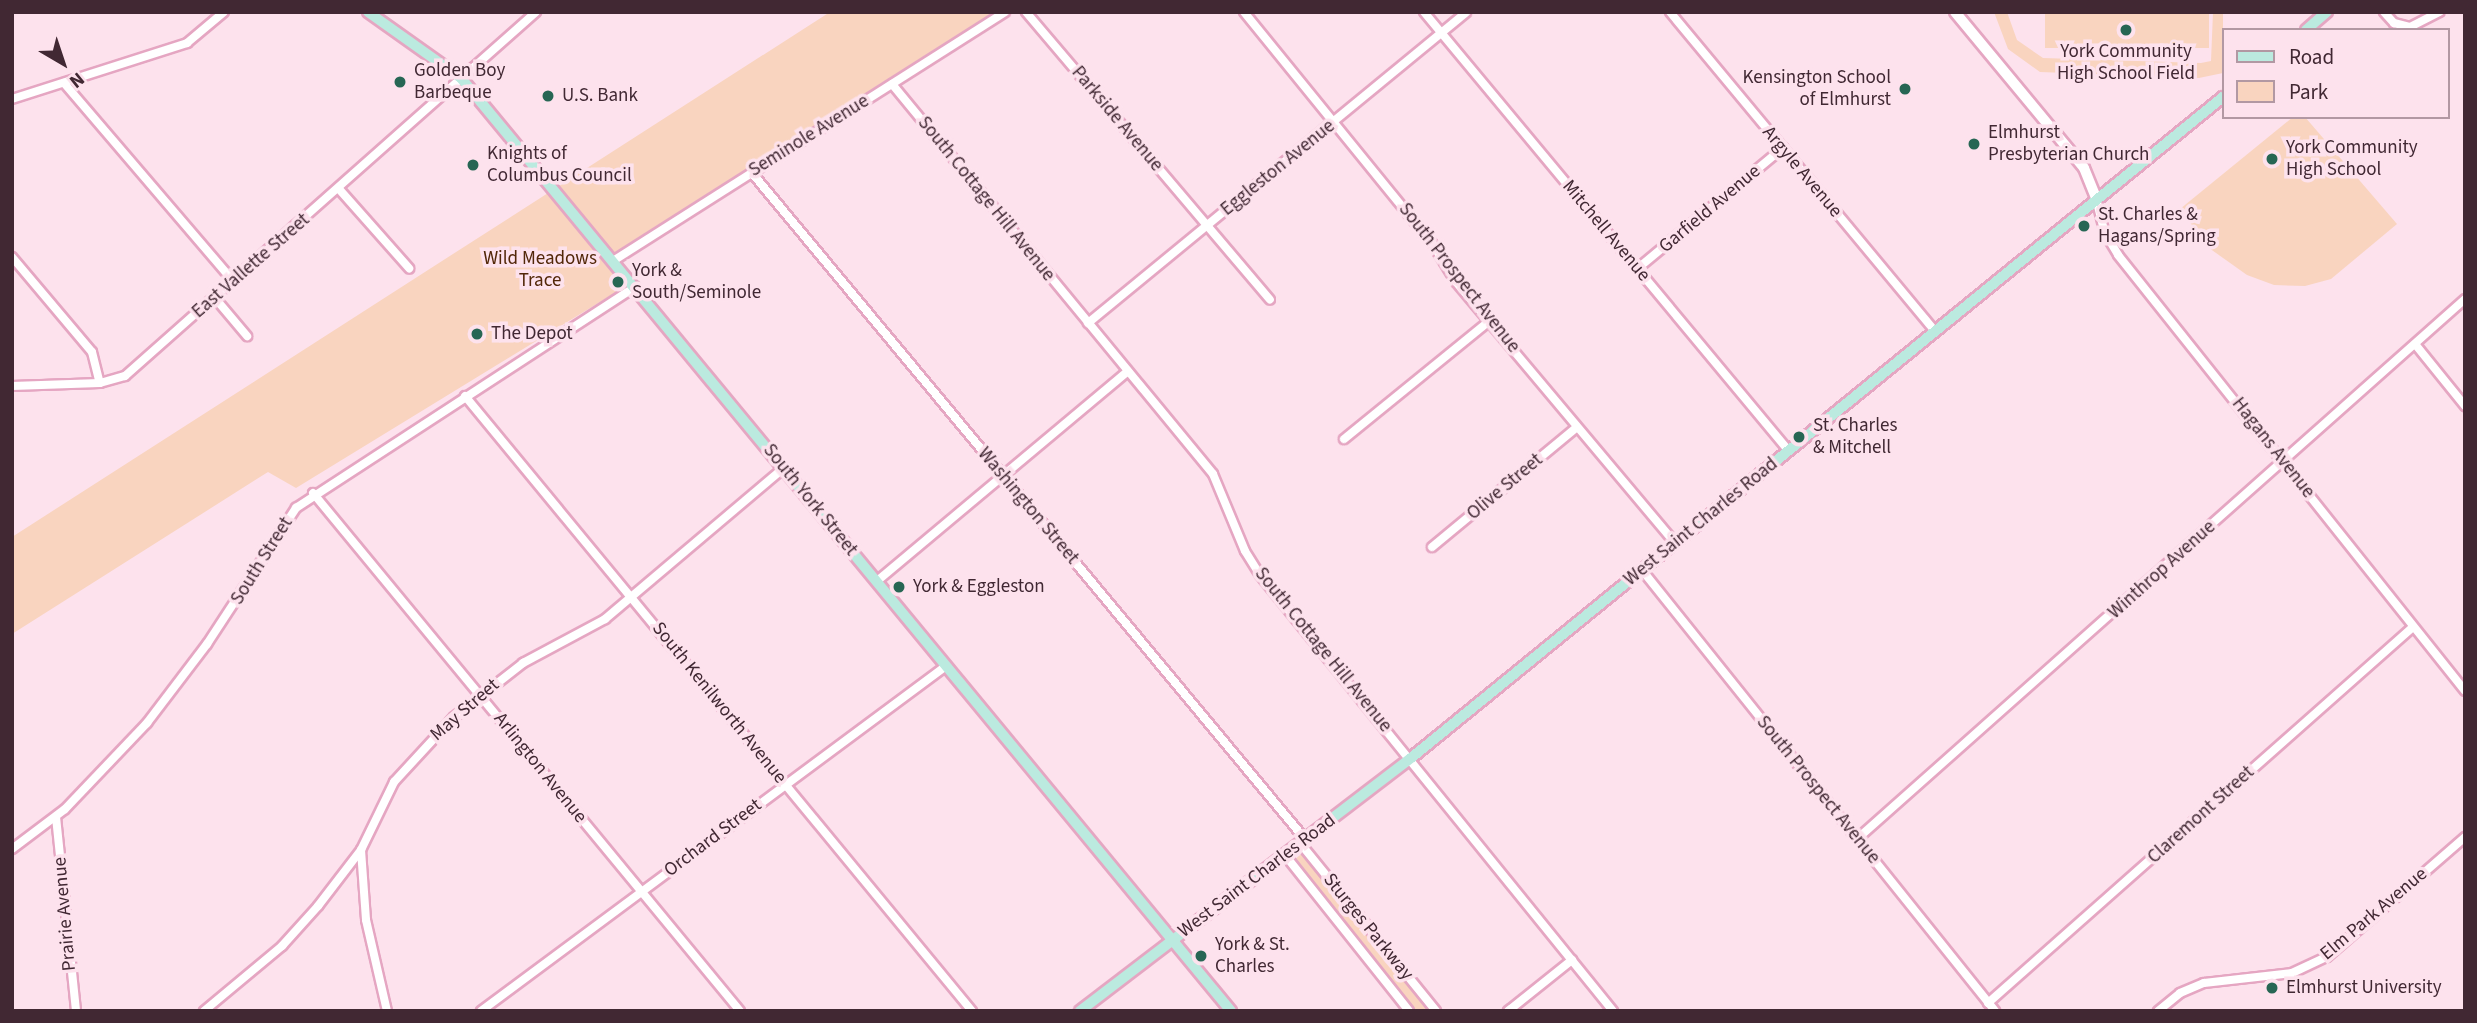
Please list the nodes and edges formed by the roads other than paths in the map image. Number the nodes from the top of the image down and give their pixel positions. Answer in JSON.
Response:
{"nodes":[{"id":1,"x":224,"y":12,"type":"edge"},
{"id":2,"x":368,"y":12,"type":"edge"},
{"id":3,"x":536,"y":12,"type":"edge"},
{"id":4,"x":1005,"y":12,"type":"edge"},
{"id":5,"x":1026,"y":12,"type":"edge"},
{"id":6,"x":1244,"y":12,"type":"edge"},
{"id":7,"x":1424,"y":12,"type":"edge"},
{"id":8,"x":1466,"y":12,"type":"edge"},
{"id":9,"x":1670,"y":12,"type":"edge"},
{"id":10,"x":1955,"y":12,"type":"edge"},
{"id":11,"x":2327,"y":12,"type":"edge"},
{"id":12,"x":2384,"y":12,"type":"edge"},
{"id":13,"x":2439,"y":12,"type":"edge"},
{"id":14,"x":2307,"y":28,"type":"edge"},
{"id":15,"x":1441,"y":33,"type":"junction"},
{"id":16,"x":461,"y":78,"type":"junction"},
{"id":17,"x":64,"y":83,"type":"junction"},
{"id":18,"x":892,"y":84,"type":"junction"},
{"id":19,"x":2222,"y":98,"type":"edge"},
{"id":20,"x":12,"y":99,"type":"edge"},
{"id":21,"x":1336,"y":121,"type":"junction"},
{"id":22,"x":1783,"y":149,"type":"junction"},
{"id":23,"x":752,"y":173,"type":"junction"},
{"id":24,"x":339,"y":189,"type":"junction"},
{"id":25,"x":2096,"y":198,"type":"junction"},
{"id":26,"x":1207,"y":226,"type":"junction"},
{"id":27,"x":12,"y":257,"type":"edge"},
{"id":28,"x":613,"y":261,"type":"junction"},
{"id":29,"x":409,"y":268,"type":"dead end"},
{"id":30,"x":1637,"y":269,"type":"junction"},
{"id":31,"x":233,"y":281,"type":"junction"},
{"id":32,"x":635,"y":287,"type":"junction"},
{"id":33,"x":215,"y":298,"type":"junction"},
{"id":34,"x":2465,"y":299,"type":"edge"},
{"id":35,"x":1270,"y":300,"type":"dead end"},
{"id":36,"x":1489,"y":321,"type":"junction"},
{"id":37,"x":1088,"y":323,"type":"junction"},
{"id":38,"x":1935,"y":331,"type":"junction"},
{"id":39,"x":247,"y":336,"type":"dead end"},
{"id":40,"x":2415,"y":344,"type":"junction"},
{"id":41,"x":1128,"y":371,"type":"junction"},
{"id":42,"x":100,"y":383,"type":"junction"},
{"id":43,"x":12,"y":386,"type":"edge"},
{"id":44,"x":465,"y":396,"type":"junction"},
{"id":45,"x":2465,"y":406,"type":"edge"},
{"id":46,"x":1577,"y":426,"type":"junction"},
{"id":47,"x":1344,"y":439,"type":"dead end"},
{"id":48,"x":1788,"y":450,"type":"junction"},
{"id":49,"x":2284,"y":461,"type":"junction"},
{"id":50,"x":784,"y":468,"type":"junction"},
{"id":51,"x":1003,"y":475,"type":"junction"},
{"id":52,"x":313,"y":493,"type":"junction"},
{"id":53,"x":1675,"y":543,"type":"junction"},
{"id":54,"x":1432,"y":547,"type":"dead end"},
{"id":55,"x":1642,"y":570,"type":"junction"},
{"id":56,"x":877,"y":582,"type":"junction"},
{"id":57,"x":632,"y":597,"type":"junction"},
{"id":58,"x":2413,"y":627,"type":"junction"},
{"id":59,"x":946,"y":666,"type":"junction"},
{"id":60,"x":2465,"y":691,"type":"edge"},
{"id":61,"x":479,"y":695,"type":"junction"},
{"id":62,"x":1412,"y":758,"type":"junction"},
{"id":63,"x":786,"y":785,"type":"junction"},
{"id":64,"x":56,"y":817,"type":"junction"},
{"id":65,"x":2465,"y":837,"type":"edge"},
{"id":66,"x":1857,"y":839,"type":"junction"},
{"id":67,"x":1303,"y":841,"type":"junction"},
{"id":68,"x":12,"y":849,"type":"edge"},
{"id":69,"x":361,"y":850,"type":"junction"},
{"id":70,"x":1285,"y":855,"type":"junction"},
{"id":71,"x":642,"y":892,"type":"junction"},
{"id":72,"x":1172,"y":940,"type":"junction"},
{"id":73,"x":1572,"y":960,"type":"junction"},
{"id":74,"x":1988,"y":1003,"type":"junction"},
{"id":75,"x":76,"y":1011,"type":"edge"},
{"id":76,"x":204,"y":1011,"type":"edge"},
{"id":77,"x":387,"y":1011,"type":"edge"},
{"id":78,"x":481,"y":1011,"type":"edge"},
{"id":79,"x":740,"y":1011,"type":"edge"},
{"id":80,"x":972,"y":1011,"type":"edge"},
{"id":81,"x":1080,"y":1011,"type":"edge"},
{"id":82,"x":1231,"y":1011,"type":"edge"},
{"id":83,"x":1409,"y":1011,"type":"edge"},
{"id":84,"x":1436,"y":1011,"type":"edge"},
{"id":85,"x":1508,"y":1011,"type":"edge"},
{"id":86,"x":1613,"y":1011,"type":"edge"},
{"id":87,"x":1995,"y":1011,"type":"edge"},
{"id":88,"x":2158,"y":1011,"type":"edge"}],
"edges":[{"from":1,"to":17,"type":"street"},
{"from":2,"to":16,"type":"main road","name":"South York Street"},
{"from":3,"to":16,"type":"street","name":"East Vallette Street"},
{"from":4,"to":18,"type":"street","name":"Seminole Avenue"},
{"from":5,"to":26,"type":"street","name":"Parkside Avenue"},
{"from":6,"to":21,"type":"street","name":"South Prospect Avenue"},
{"from":7,"to":15,"type":"street","name":"Mitchell Avenue"},
{"from":8,"to":15,"type":"street","name":"Eggleston Avenue"},
{"from":9,"to":22,"type":"street","name":"Argyle Avenue"},
{"from":10,"to":25,"type":"street"},
{"from":11,"to":14,"type":"main road"},
{"from":12,"to":13,"type":"street"},
{"from":15,"to":21,"type":"street","name":"Eggleston Avenue"},
{"from":15,"to":30,"type":"street","name":"Mitchell Avenue"},
{"from":16,"to":24,"type":"street","name":"East Vallette Street"},
{"from":16,"to":28,"type":"main road","name":"South York Street"},
{"from":17,"to":20,"type":"street"},
{"from":17,"to":31,"type":"street"},
{"from":18,"to":23,"type":"street","name":"Seminole Avenue"},
{"from":18,"to":37,"type":"street","name":"South Cottage Hill Avenue"},
{"from":19,"to":25,"type":"main road","name":"West Saint Charles Road"},
{"from":21,"to":26,"type":"street","name":"Eggleston Avenue"},
{"from":21,"to":36,"type":"street","name":"South Prospect Avenue"},
{"from":22,"to":30,"type":"street","name":"Garfield Avenue"},
{"from":22,"to":38,"type":"street","name":"Argyle Avenue"},
{"from":23,"to":28,"type":"street","name":"Seminole Avenue"},
{"from":23,"to":51,"type":"street","name":"Washington Street"},
{"from":24,"to":29,"type":"street"},
{"from":24,"to":31,"type":"street","name":"East Vallette Street"},
{"from":25,"to":38,"type":"main road","name":"West Saint Charles Road"},
{"from":25,"to":49,"type":"street","name":"Hagans Avenue"},
{"from":26,"to":35,"type":"street","name":"Parkside Avenue"},
{"from":26,"to":37,"type":"street","name":"Eggleston Avenue"},
{"from":27,"to":42,"type":"street"},
{"from":28,"to":32,"type":"main road","name":"South York Street"},
{"from":30,"to":48,"type":"street","name":"Mitchell Avenue"},
{"from":31,"to":33,"type":"street","name":"East Vallette Street"},
{"from":32,"to":44,"type":"street","name":"South Street"},
{"from":32,"to":50,"type":"main road","name":"South York Street"},
{"from":33,"to":39,"type":"street"},
{"from":33,"to":42,"type":"street","name":"East Vallette Street"},
{"from":34,"to":40,"type":"street","name":"Winthrop Avenue"},
{"from":36,"to":46,"type":"street","name":"South Prospect Avenue"},
{"from":36,"to":47,"type":"street"},
{"from":37,"to":41,"type":"street","name":"South Cottage Hill Avenue"},
{"from":38,"to":48,"type":"main road","name":"West Saint Charles Road"},
{"from":40,"to":45,"type":"street"},
{"from":40,"to":49,"type":"street","name":"Winthrop Avenue"},
{"from":41,"to":51,"type":"street"},
{"from":41,"to":62,"type":"street","name":"South Cottage Hill Avenue"},
{"from":42,"to":43,"type":"street","name":"East Vallette Street"},
{"from":44,"to":52,"type":"street","name":"South Street"},
{"from":44,"to":57,"type":"street","name":"South Kenilworth Avenue"},
{"from":46,"to":53,"type":"street","name":"South Prospect Avenue"},
{"from":46,"to":54,"type":"street","name":"Olive Street"},
{"from":48,"to":53,"type":"main road","name":"West Saint Charles Road"},
{"from":49,"to":58,"type":"street","name":"Hagans Avenue"},
{"from":49,"to":66,"type":"street","name":"Winthrop Avenue"},
{"from":50,"to":56,"type":"main road","name":"South York Street"},
{"from":50,"to":57,"type":"street","name":"May Street"},
{"from":51,"to":56,"type":"street"},
{"from":51,"to":67,"type":"street","name":"Washington Street"},
{"from":52,"to":61,"type":"street","name":"Arlington Avenue"},
{"from":52,"to":64,"type":"street","name":"South Street"},
{"from":53,"to":55,"type":"main road","name":"West Saint Charles Road"},
{"from":55,"to":62,"type":"main road","name":"West Saint Charles Road"},
{"from":55,"to":66,"type":"street","name":"South Prospect Avenue"},
{"from":56,"to":59,"type":"main road","name":"South York Street"},
{"from":57,"to":61,"type":"street","name":"May Street"},
{"from":57,"to":63,"type":"street","name":"South Kenilworth Avenue"},
{"from":58,"to":60,"type":"street","name":"Hagans Avenue"},
{"from":58,"to":74,"type":"street","name":"Claremont Street"},
{"from":59,"to":63,"type":"street","name":"Orchard Street"},
{"from":59,"to":72,"type":"main road","name":"South York Street"},
{"from":61,"to":69,"type":"street","name":"May Street"},
{"from":61,"to":71,"type":"street","name":"Arlington Avenue"},
{"from":62,"to":67,"type":"main road","name":"West Saint Charles Road"},
{"from":62,"to":73,"type":"street","name":"South Cottage Hill Avenue"},
{"from":63,"to":71,"type":"street","name":"Orchard Street"},
{"from":63,"to":80,"type":"street","name":"South Kenilworth Avenue"},
{"from":64,"to":68,"type":"street","name":"South Street"},
{"from":64,"to":75,"type":"street","name":"Prairie Avenue"},
{"from":65,"to":88,"type":"street","name":"Elm Park Avenue"},
{"from":66,"to":74,"type":"street","name":"South Prospect Avenue"},
{"from":67,"to":70,"type":"main road","name":"West Saint Charles Road"},
{"from":67,"to":84,"type":"street","name":"Sturges Parkway"},
{"from":69,"to":76,"type":"street","name":"May Street"},
{"from":69,"to":77,"type":"street"},
{"from":70,"to":72,"type":"main road","name":"West Saint Charles Road"},
{"from":70,"to":83,"type":"street","name":"Sturges Parkway"},
{"from":71,"to":78,"type":"street","name":"Orchard Street"},
{"from":71,"to":79,"type":"street","name":"Arlington Avenue"},
{"from":72,"to":81,"type":"main road","name":"West Saint Charles Road"},
{"from":72,"to":82,"type":"main road","name":"South York Street"},
{"from":73,"to":85,"type":"street"},
{"from":73,"to":86,"type":"street","name":"South Cottage Hill Avenue"},
{"from":74,"to":87,"type":"street","name":"South Prospect Avenue"}]}
